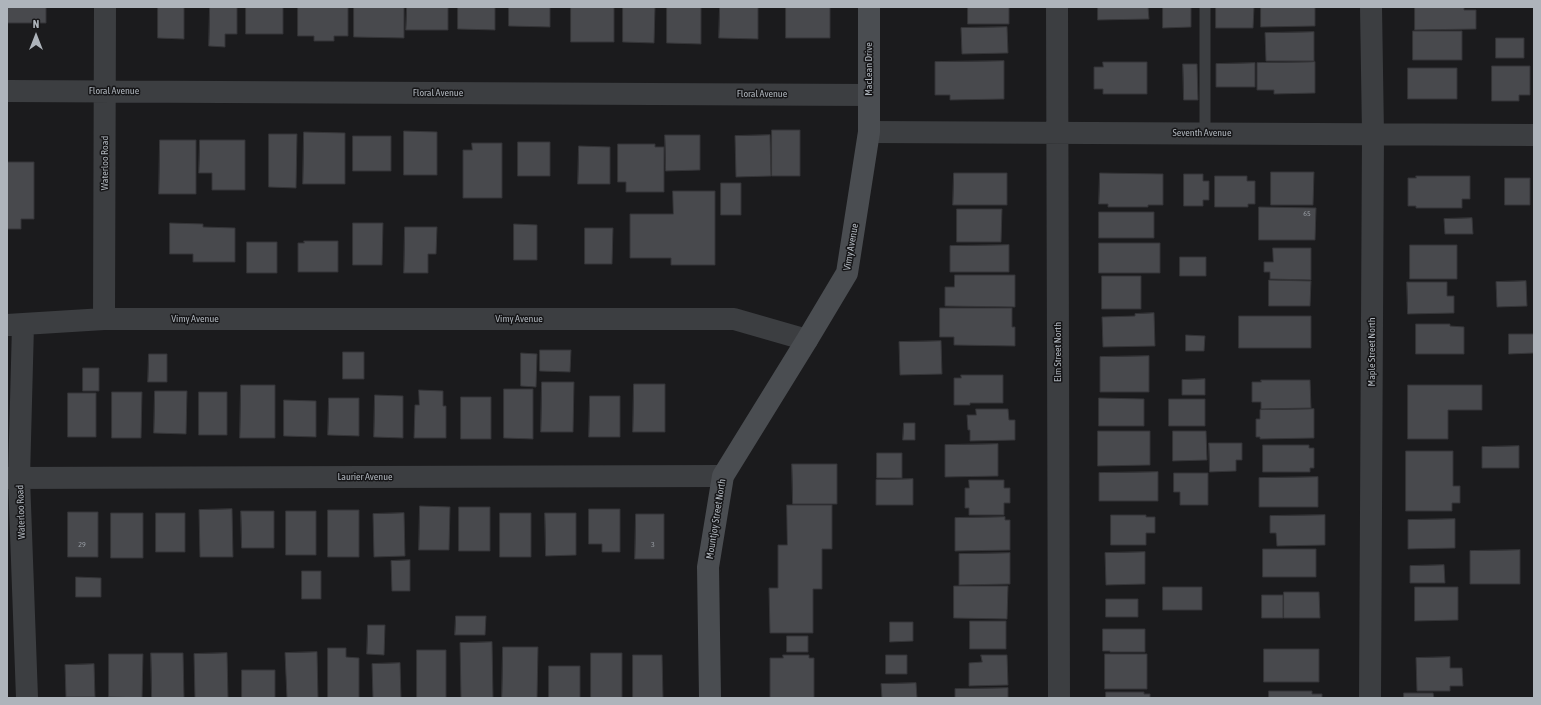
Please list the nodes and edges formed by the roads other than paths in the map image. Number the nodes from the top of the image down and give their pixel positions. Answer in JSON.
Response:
{"nodes":[{"id":1,"x":105,"y":7,"type":"edge"},
{"id":2,"x":869,"y":7,"type":"edge"},
{"id":3,"x":1057,"y":7,"type":"edge"},
{"id":4,"x":1205,"y":7,"type":"edge"},
{"id":5,"x":1371,"y":7,"type":"edge"},
{"id":6,"x":7,"y":91,"type":"edge"},
{"id":7,"x":105,"y":91,"type":"junction"},
{"id":8,"x":869,"y":95,"type":"junction"},
{"id":9,"x":1058,"y":131,"type":"junction"},
{"id":10,"x":869,"y":132,"type":"junction"},
{"id":11,"x":1206,"y":133,"type":"junction"},
{"id":12,"x":1373,"y":134,"type":"junction"},
{"id":13,"x":1534,"y":135,"type":"edge"},
{"id":14,"x":104,"y":319,"type":"junction"},
{"id":15,"x":15,"y":325,"type":"edge"},
{"id":16,"x":808,"y":340,"type":"junction"},
{"id":17,"x":723,"y":476,"type":"junction"},
{"id":18,"x":13,"y":478,"type":"edge"},
{"id":19,"x":27,"y":698,"type":"edge"},
{"id":20,"x":710,"y":698,"type":"edge"},
{"id":21,"x":1059,"y":698,"type":"edge"},
{"id":22,"x":1370,"y":698,"type":"edge"}],
"edges":[{"from":1,"to":7,"type":"street","name":"Waterloo Road"},
{"from":2,"to":8,"type":"street","name":"MacLean Drive"},
{"from":3,"to":9,"type":"street","name":"Elm Street North"},
{"from":4,"to":11,"type":"lane"},
{"from":5,"to":12,"type":"street","name":"Maple Street North"},
{"from":6,"to":7,"type":"street","name":"Floral Avenue"},
{"from":7,"to":8,"type":"street","name":"Floral Avenue"},
{"from":7,"to":14,"type":"street","name":"Waterloo Road"},
{"from":8,"to":10,"type":"street","name":"MacLean Drive"},
{"from":9,"to":10,"type":"street","name":"Seventh Avenue"},
{"from":9,"to":11,"type":"street","name":"Seventh Avenue"},
{"from":9,"to":21,"type":"street","name":"Elm Street North"},
{"from":10,"to":16,"type":"street","name":"Vimy Avenue"},
{"from":11,"to":12,"type":"street","name":"Seventh Avenue"},
{"from":12,"to":13,"type":"street","name":"Seventh Avenue"},
{"from":12,"to":22,"type":"street","name":"Maple Street North"},
{"from":14,"to":15,"type":"street","name":"Vimy Avenue"},
{"from":14,"to":16,"type":"street","name":"Vimy Avenue"},
{"from":15,"to":18,"type":"street","name":"Waterloo Road"},
{"from":16,"to":17,"type":"street","name":"Mountjoy Street North"},
{"from":17,"to":18,"type":"street","name":"Laurier Avenue"},
{"from":17,"to":20,"type":"street","name":"Mountjoy Street North"},
{"from":18,"to":19,"type":"street","name":"Waterloo Road"}]}
